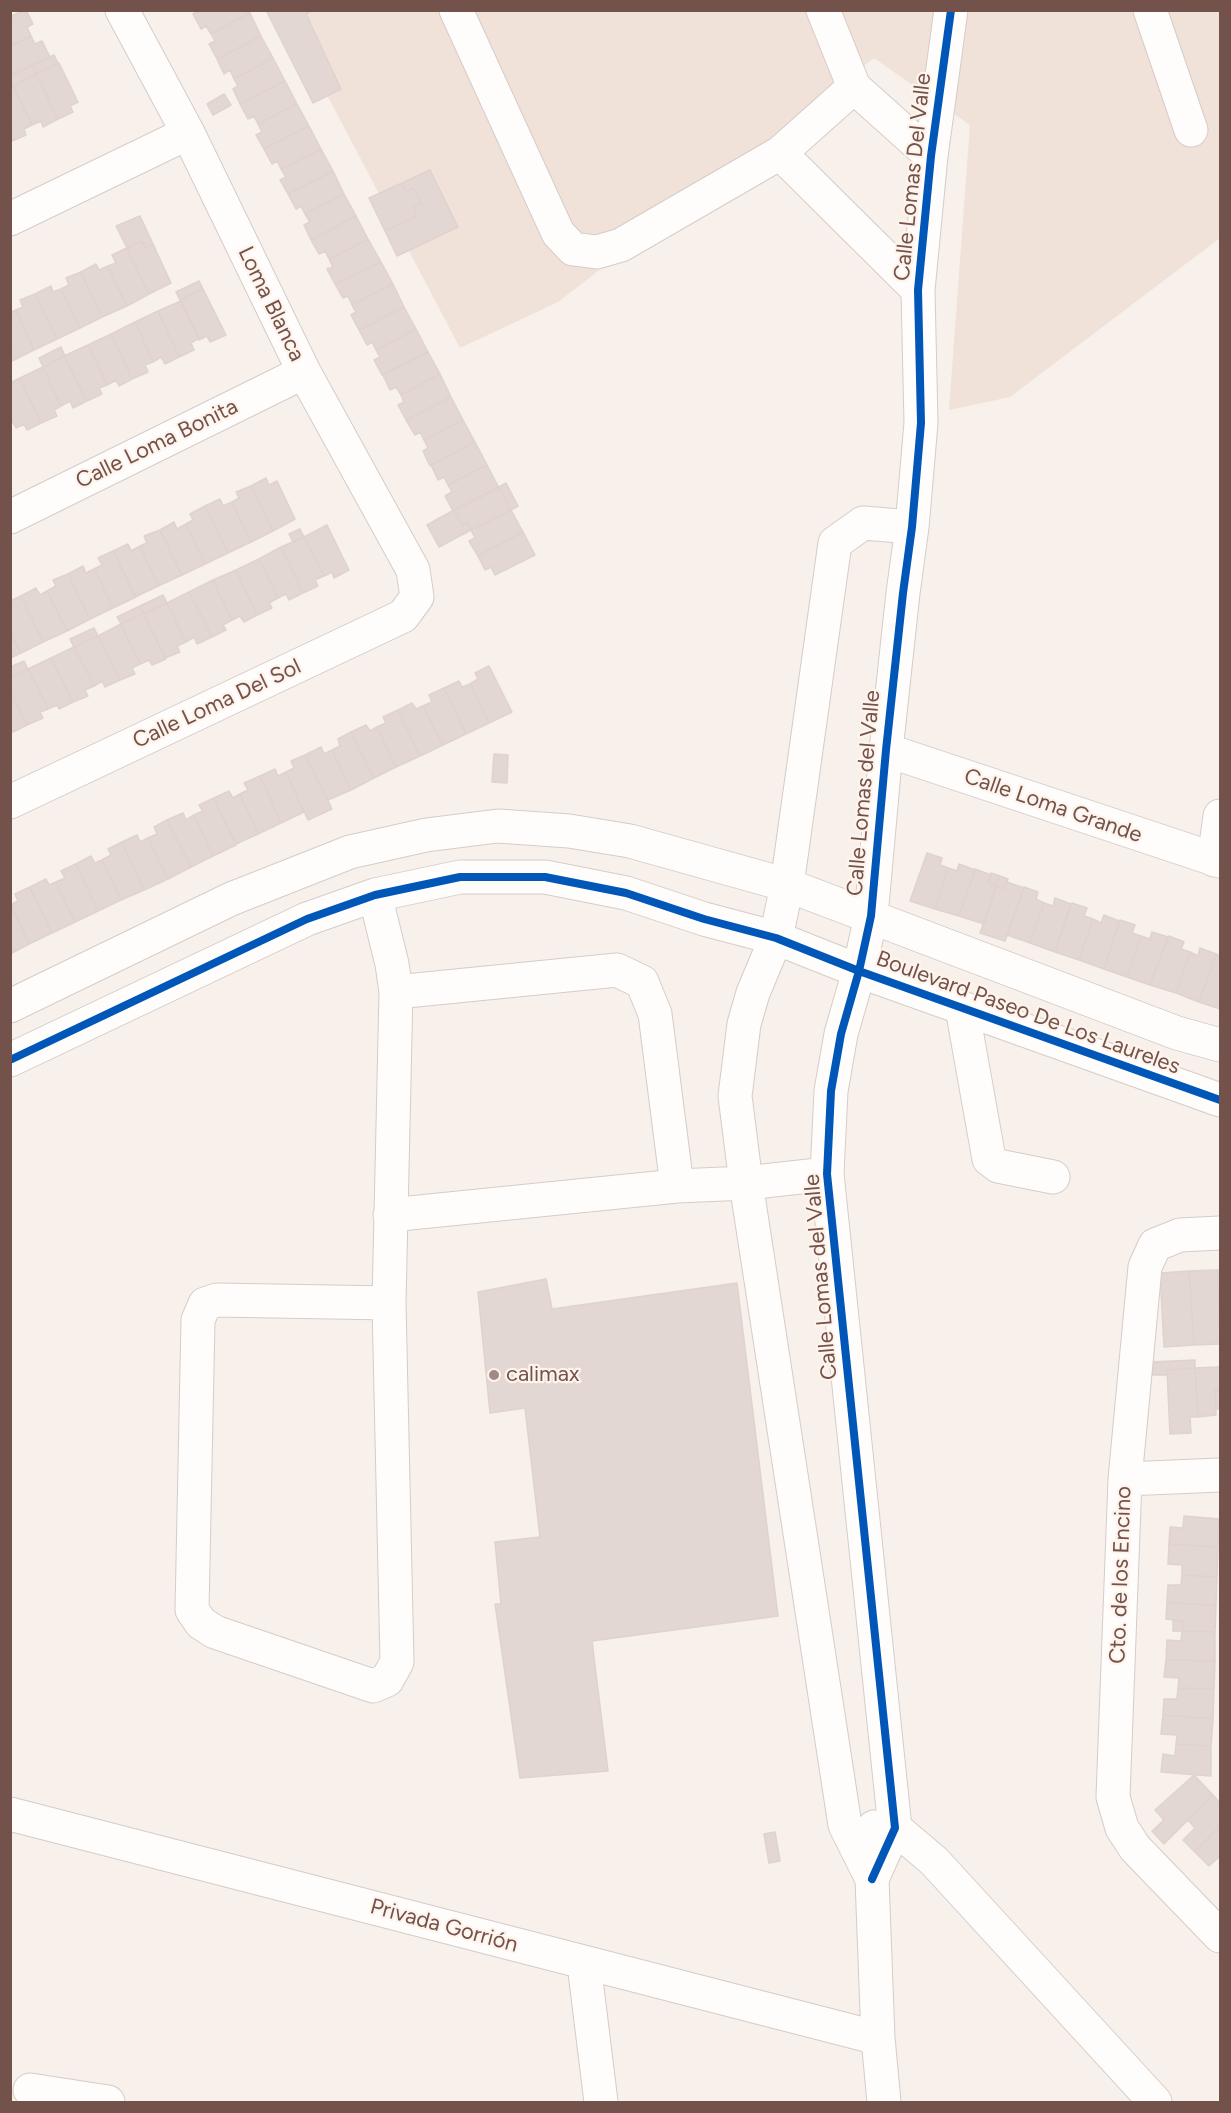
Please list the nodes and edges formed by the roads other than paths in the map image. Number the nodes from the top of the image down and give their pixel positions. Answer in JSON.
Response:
{"nodes":[{"id":1,"x":122,"y":10,"type":"edge"},
{"id":2,"x":456,"y":10,"type":"edge"},
{"id":3,"x":823,"y":10,"type":"edge"},
{"id":4,"x":951,"y":10,"type":"edge"},
{"id":5,"x":1150,"y":10,"type":"edge"},
{"id":6,"x":854,"y":87,"type":"junction"},
{"id":7,"x":1191,"y":130,"type":"dead end"},
{"id":8,"x":188,"y":134,"type":"junction"},
{"id":9,"x":780,"y":153,"type":"junction"},
{"id":10,"x":931,"y":156,"type":"junction"},
{"id":11,"x":10,"y":219,"type":"edge"},
{"id":12,"x":918,"y":290,"type":"junction"},
{"id":13,"x":304,"y":372,"type":"junction"},
{"id":14,"x":10,"y":517,"type":"edge"},
{"id":15,"x":912,"y":527,"type":"junction"},
{"id":16,"x":417,"y":597,"type":"joint"},
{"id":17,"x":886,"y":750,"type":"junction"},
{"id":18,"x":10,"y":802,"type":"edge"},
{"id":19,"x":1221,"y":816,"type":"edge"},
{"id":20,"x":1217,"y":861,"type":"edge"},
{"id":21,"x":787,"y":885,"type":"junction"},
{"id":22,"x":375,"y":895,"type":"junction"},
{"id":23,"x":871,"y":916,"type":"junction"},
{"id":24,"x":776,"y":938,"type":"junction"},
{"id":25,"x":859,"y":971,"type":"junction"},
{"id":26,"x":396,"y":992,"type":"junction"},
{"id":27,"x":10,"y":1006,"type":"edge"},
{"id":28,"x":962,"y":1008,"type":"junction"},
{"id":29,"x":1221,"y":1045,"type":"edge"},
{"id":30,"x":10,"y":1060,"type":"edge"},
{"id":31,"x":1221,"y":1100,"type":"edge"},
{"id":32,"x":827,"y":1173,"type":"junction"},
{"id":33,"x":1053,"y":1177,"type":"dead end"},
{"id":34,"x":746,"y":1183,"type":"junction"},
{"id":35,"x":677,"y":1186,"type":"junction"},
{"id":36,"x":390,"y":1215,"type":"junction"},
{"id":37,"x":1221,"y":1233,"type":"edge"},
{"id":38,"x":389,"y":1304,"type":"junction"},
{"id":39,"x":1221,"y":1475,"type":"edge"},
{"id":40,"x":1125,"y":1479,"type":"junction"},
{"id":41,"x":10,"y":1814,"type":"edge"},
{"id":42,"x":845,"y":1825,"type":"junction"},
{"id":43,"x":895,"y":1828,"type":"junction"},
{"id":44,"x":872,"y":1879,"type":"junction"},
{"id":45,"x":1221,"y":1936,"type":"edge"},
{"id":46,"x":584,"y":1964,"type":"junction"},
{"id":47,"x":878,"y":2038,"type":"junction"},
{"id":48,"x":30,"y":2090,"type":"dead end"},
{"id":49,"x":108,"y":2103,"type":"edge"},
{"id":50,"x":601,"y":2103,"type":"edge"},
{"id":51,"x":884,"y":2103,"type":"edge"},
{"id":52,"x":1155,"y":2103,"type":"edge"}],
"edges":[{"from":1,"to":8,"type":"street","name":"Loma Blanca"},
{"from":2,"to":9,"type":"street"},
{"from":3,"to":6,"type":"street"},
{"from":4,"to":10,"type":"street","name":"Calle Lomas Del Valle"},
{"from":5,"to":7,"type":"street"},
{"from":6,"to":9,"type":"street"},
{"from":6,"to":10,"type":"street"},
{"from":8,"to":11,"type":"street"},
{"from":8,"to":13,"type":"street","name":"Loma Blanca"},
{"from":9,"to":12,"type":"street"},
{"from":10,"to":12,"type":"street","name":"Calle Lomas Del Valle"},
{"from":12,"to":15,"type":"street","name":"Calle Lomas Del Valle"},
{"from":13,"to":14,"type":"street","name":"Calle Loma Bonita"},
{"from":13,"to":16,"type":"street","name":"Loma Blanca"},
{"from":15,"to":17,"type":"street","name":"Calle Lomas del Valle"},
{"from":15,"to":21,"type":"street"},
{"from":16,"to":18,"type":"street","name":"Calle Loma Del Sol"},
{"from":17,"to":20,"type":"street","name":"Calle Loma Grande"},
{"from":17,"to":23,"type":"street","name":"Calle Lomas del Valle"},
{"from":19,"to":20,"type":"street"},
{"from":21,"to":23,"type":"street","name":"Boulevard Paseo De Los Laureles"},
{"from":21,"to":24,"type":"street"},
{"from":21,"to":27,"type":"street","name":"Boulevard Paseo De Los Laureles"},
{"from":22,"to":24,"type":"street","name":"Boulevard Paseo De Los Laureles"},
{"from":22,"to":26,"type":"street"},
{"from":22,"to":30,"type":"street","name":"Boulevard Paseo De Los Laureles"},
{"from":23,"to":25,"type":"street","name":"Calle Lomas del Valle"},
{"from":23,"to":29,"type":"street","name":"Boulevard Paseo De Los Laureles"},
{"from":24,"to":25,"type":"street","name":"Boulevard Paseo De Los Laureles"},
{"from":24,"to":34,"type":"street"},
{"from":25,"to":28,"type":"street","name":"Boulevard Paseo De Los Laureles"},
{"from":25,"to":32,"type":"street","name":"Calle Lomas del Valle"},
{"from":26,"to":35,"type":"street"},
{"from":26,"to":36,"type":"street"},
{"from":28,"to":31,"type":"street","name":"Boulevard Paseo De Los Laureles"},
{"from":28,"to":33,"type":"street"},
{"from":32,"to":34,"type":"street"},
{"from":32,"to":43,"type":"street","name":"Calle Lomas del Valle"},
{"from":34,"to":35,"type":"street"},
{"from":34,"to":42,"type":"street"},
{"from":35,"to":36,"type":"street"},
{"from":36,"to":38,"type":"street"},
{"from":37,"to":40,"type":"street","name":"Cto. de los Encino"},
{"from":38,"to":38,"type":"street"},
{"from":39,"to":40,"type":"street"},
{"from":40,"to":45,"type":"street","name":"Cto. de los Encino"},
{"from":41,"to":46,"type":"street","name":"Privada Gorrión"},
{"from":42,"to":43,"type":"street"},
{"from":42,"to":44,"type":"street"},
{"from":43,"to":44,"type":"street"},
{"from":43,"to":52,"type":"street"},
{"from":44,"to":47,"type":"street"},
{"from":46,"to":47,"type":"street","name":"Privada Gorrión"},
{"from":46,"to":50,"type":"street"},
{"from":47,"to":51,"type":"street"},
{"from":48,"to":49,"type":"street"}]}
